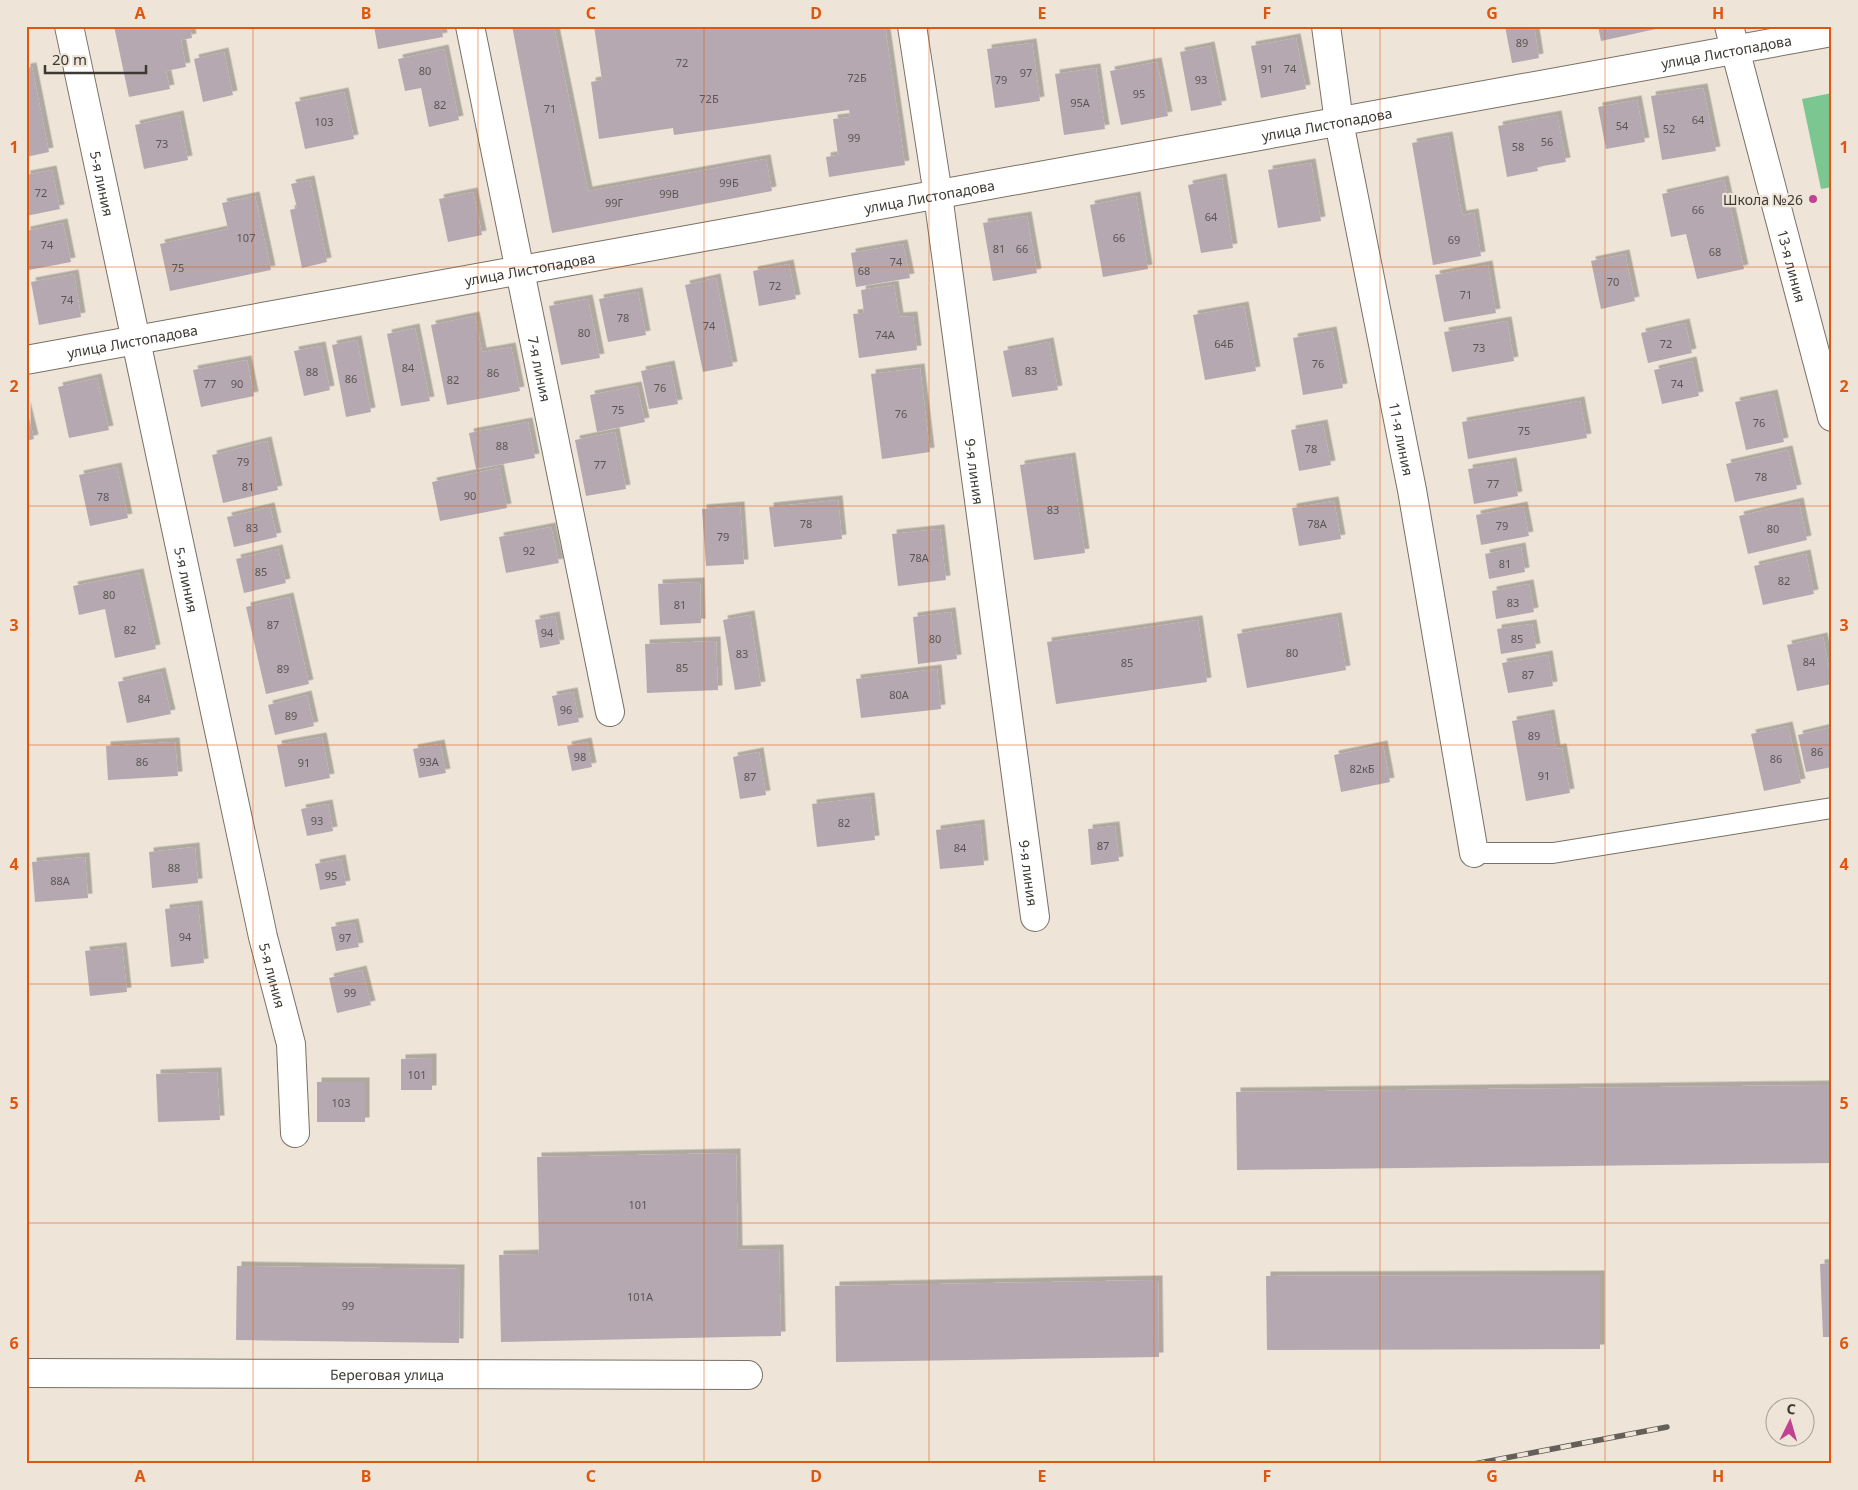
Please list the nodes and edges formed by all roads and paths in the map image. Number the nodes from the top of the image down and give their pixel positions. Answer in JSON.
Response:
{"nodes":[{"id":1,"x":68,"y":26,"type":"edge"},
{"id":2,"x":470,"y":26,"type":"edge"},
{"id":3,"x":912,"y":26,"type":"edge"},
{"id":4,"x":1326,"y":26,"type":"edge"},
{"id":5,"x":1832,"y":32,"type":"edge"},
{"id":6,"x":1733,"y":38,"type":"edge"},
{"id":7,"x":1340,"y":122,"type":"junction"},
{"id":8,"x":938,"y":195,"type":"junction"},
{"id":9,"x":521,"y":271,"type":"junction"},
{"id":10,"x":136,"y":340,"type":"junction"},
{"id":11,"x":26,"y":360,"type":"edge"},
{"id":12,"x":1830,"y":401,"type":"edge"},
{"id":13,"x":610,"y":712,"type":"dead end"},
{"id":14,"x":1832,"y":808,"type":"edge"},
{"id":15,"x":1474,"y":853,"type":"joint"},
{"id":16,"x":1035,"y":917,"type":"dead end"},
{"id":17,"x":294,"y":1133,"type":"dead end"},
{"id":18,"x":26,"y":1372,"type":"edge"},
{"id":19,"x":748,"y":1375,"type":"dead end"}],
"edges":[{"from":1,"to":10,"type":"street","name":"5-я линия"},
{"from":2,"to":9,"type":"street","name":"7-я линия"},
{"from":3,"to":8,"type":"street","name":"9-я линия"},
{"from":4,"to":7,"type":"street","name":"11-я линия"},
{"from":5,"to":6,"type":"street","name":"улица Листопадова"},
{"from":6,"to":7,"type":"street","name":"улица Листопадова"},
{"from":6,"to":12,"type":"street","name":"13-я линия"},
{"from":7,"to":8,"type":"street","name":"улица Листопадова"},
{"from":7,"to":15,"type":"street","name":"11-я линия"},
{"from":8,"to":9,"type":"street","name":"улица Листопадова"},
{"from":8,"to":16,"type":"street","name":"9-я линия"},
{"from":9,"to":10,"type":"street","name":"улица Листопадова"},
{"from":9,"to":13,"type":"street","name":"7-я линия"},
{"from":10,"to":11,"type":"street","name":"улица Листопадова"},
{"from":10,"to":17,"type":"street","name":"5-я линия"},
{"from":14,"to":15,"type":"lane"},
{"from":18,"to":19,"type":"street","name":"Береговая улица"}]}
